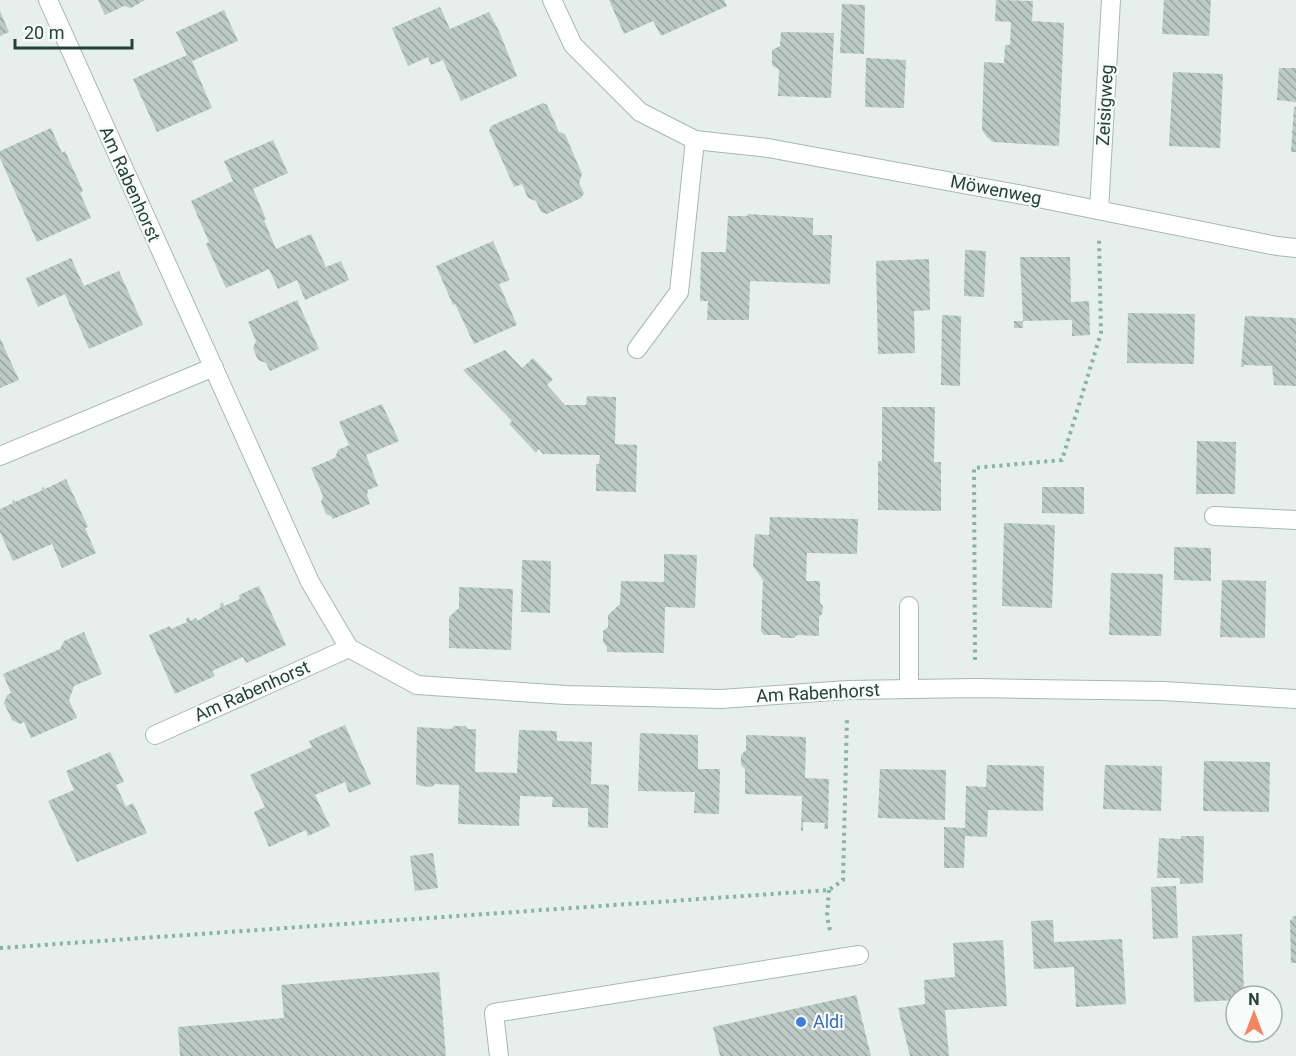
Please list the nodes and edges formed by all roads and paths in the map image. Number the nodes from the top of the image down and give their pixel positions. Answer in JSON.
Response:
{"nodes":[{"id":1,"x":48,"y":0,"type":"edge"},
{"id":2,"x":552,"y":0,"type":"edge"},
{"id":3,"x":1111,"y":0,"type":"edge"},
{"id":4,"x":694,"y":140,"type":"junction"},
{"id":5,"x":1099,"y":210,"type":"junction"},
{"id":6,"x":1296,"y":248,"type":"edge"},
{"id":7,"x":637,"y":349,"type":"dead end"},
{"id":8,"x":214,"y":368,"type":"junction"},
{"id":9,"x":0,"y":456,"type":"edge"},
{"id":10,"x":1214,"y":516,"type":"dead end"},
{"id":11,"x":1296,"y":520,"type":"edge"},
{"id":12,"x":909,"y":606,"type":"dead end"},
{"id":13,"x":349,"y":648,"type":"junction"},
{"id":14,"x":909,"y":688,"type":"junction"},
{"id":15,"x":976,"y":688,"type":"junction"},
{"id":16,"x":848,"y":690,"type":"junction"},
{"id":17,"x":1296,"y":699,"type":"edge"},
{"id":18,"x":155,"y":735,"type":"dead end"},
{"id":19,"x":829,"y":890,"type":"junction"},
{"id":20,"x":0,"y":948,"type":"edge"},
{"id":21,"x":859,"y":955,"type":"dead end"},
{"id":22,"x":836,"y":958,"type":"junction"},
{"id":23,"x":499,"y":1056,"type":"edge"}],
"edges":[{"from":1,"to":8,"type":"street","name":"Am Rabenhorst"},
{"from":2,"to":4,"type":"street","name":"Möwenweg"},
{"from":3,"to":5,"type":"street","name":"Zeisigweg"},
{"from":4,"to":5,"type":"street","name":"Möwenweg"},
{"from":4,"to":7,"type":"street"},
{"from":5,"to":6,"type":"street","name":"Möwenweg"},
{"from":5,"to":15,"type":"path"},
{"from":8,"to":9,"type":"street"},
{"from":8,"to":13,"type":"street","name":"Am Rabenhorst"},
{"from":10,"to":11,"type":"street"},
{"from":12,"to":14,"type":"street"},
{"from":13,"to":16,"type":"street","name":"Am Rabenhorst"},
{"from":13,"to":18,"type":"street","name":"Am Rabenhorst"},
{"from":14,"to":15,"type":"street","name":"Am Rabenhorst"},
{"from":14,"to":16,"type":"street","name":"Am Rabenhorst"},
{"from":15,"to":17,"type":"street","name":"Am Rabenhorst"},
{"from":16,"to":19,"type":"path"},
{"from":19,"to":20,"type":"path"},
{"from":19,"to":22,"type":"path"},
{"from":21,"to":22,"type":"street"},
{"from":22,"to":23,"type":"street"}]}
